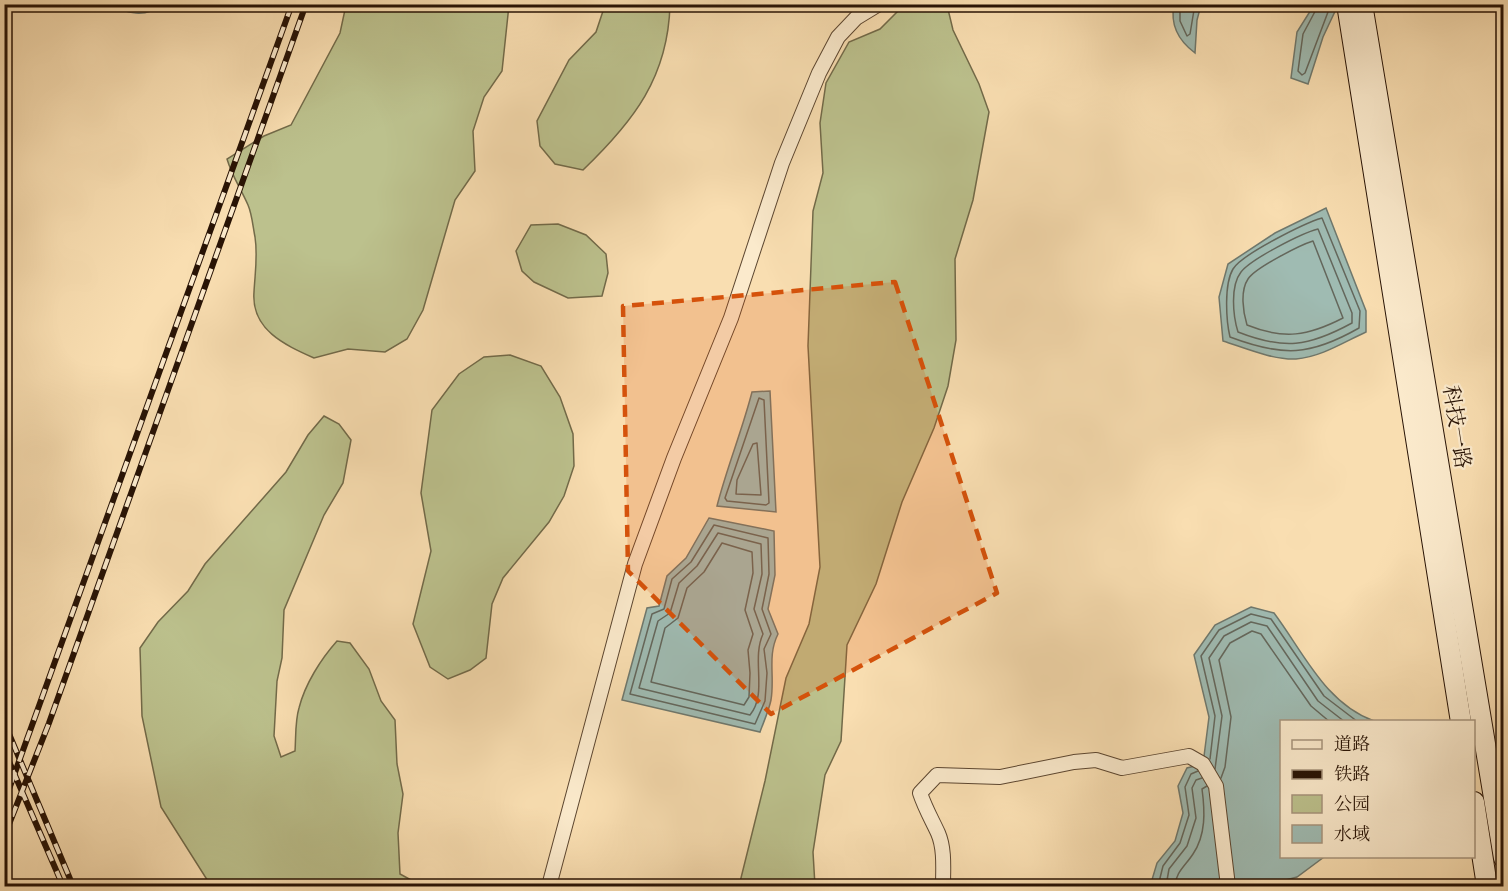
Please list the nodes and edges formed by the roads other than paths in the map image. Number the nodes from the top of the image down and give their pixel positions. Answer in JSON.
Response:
{"nodes":[{"id":1,"x":879,"y":4,"type":"edge"},
{"id":2,"x":1347,"y":4,"type":"edge"},
{"id":3,"x":1362,"y":4,"type":"edge"},
{"id":4,"x":1461,"y":720,"type":"edge"},
{"id":5,"x":1475,"y":814,"type":"edge"},
{"id":6,"x":1503,"y":858,"type":"edge"},
{"id":7,"x":549,"y":886,"type":"edge"},
{"id":8,"x":943,"y":886,"type":"edge"},
{"id":9,"x":1228,"y":886,"type":"edge"},
{"id":10,"x":1487,"y":886,"type":"edge"}],
"edges":[{"from":1,"to":7,"type":"street"},
{"from":2,"to":4,"type":"main road","name":"科技一路"},
{"from":3,"to":6,"type":"main road","name":"科技一路"},
{"from":5,"to":10,"type":"main road"},
{"from":8,"to":9,"type":"street"}]}
